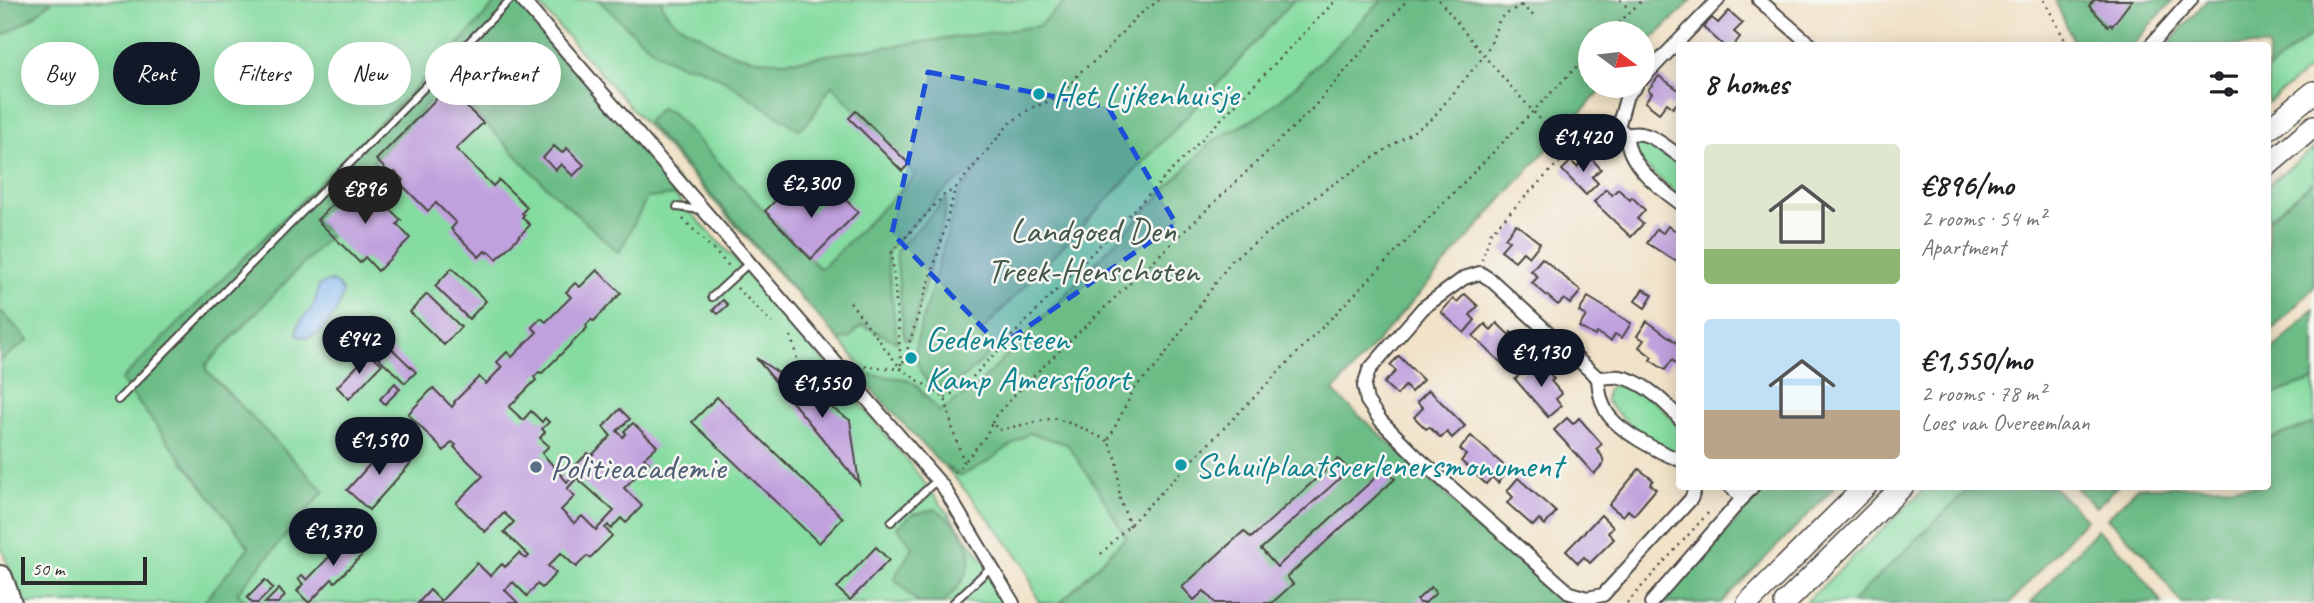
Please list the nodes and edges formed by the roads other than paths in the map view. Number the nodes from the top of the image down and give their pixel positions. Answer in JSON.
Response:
{"nodes":[{"id":1,"x":510,"y":0,"type":"edge"},
{"id":2,"x":522,"y":0,"type":"edge"},
{"id":3,"x":1718,"y":0,"type":"edge"},
{"id":4,"x":1759,"y":0,"type":"edge"},
{"id":5,"x":2191,"y":0,"type":"edge"},
{"id":6,"x":1678,"y":42,"type":"edge"},
{"id":7,"x":1807,"y":42,"type":"edge"},
{"id":8,"x":2154,"y":42,"type":"edge"},
{"id":9,"x":1676,"y":44,"type":"edge"},
{"id":10,"x":1656,"y":64,"type":"edge"},
{"id":11,"x":2314,"y":92,"type":"edge"},
{"id":12,"x":1627,"y":98,"type":"edge"},
{"id":13,"x":2314,"y":126,"type":"edge"},
{"id":14,"x":2271,"y":127,"type":"edge"},
{"id":15,"x":1623,"y":131,"type":"junction"},
{"id":16,"x":1676,"y":153,"type":"edge"},
{"id":17,"x":2271,"y":162,"type":"edge"},
{"id":18,"x":1676,"y":200,"type":"edge"},
{"id":19,"x":677,"y":207,"type":"dead end"},
{"id":20,"x":704,"y":210,"type":"junction"},
{"id":21,"x":751,"y":261,"type":"junction"},
{"id":22,"x":712,"y":297,"type":"dead end"},
{"id":23,"x":1598,"y":378,"type":"junction"},
{"id":24,"x":118,"y":400,"type":"dead end"},
{"id":25,"x":1676,"y":415,"type":"edge"},
{"id":26,"x":1676,"y":458,"type":"edge"},
{"id":27,"x":941,"y":484,"type":"junction"},
{"id":28,"x":1694,"y":490,"type":"edge"},
{"id":29,"x":1734,"y":490,"type":"edge"},
{"id":30,"x":1750,"y":490,"type":"edge"},
{"id":31,"x":1862,"y":490,"type":"edge"},
{"id":32,"x":1899,"y":490,"type":"edge"},
{"id":33,"x":1743,"y":498,"type":"junction"},
{"id":34,"x":891,"y":522,"type":"dead end"},
{"id":35,"x":991,"y":567,"type":"junction"},
{"id":36,"x":0,"y":578,"type":"edge"},
{"id":37,"x":9,"y":603,"type":"edge"},
{"id":38,"x":953,"y":603,"type":"edge"},
{"id":39,"x":1013,"y":603,"type":"edge"},
{"id":40,"x":1651,"y":603,"type":"edge"},
{"id":41,"x":1748,"y":603,"type":"edge"},
{"id":42,"x":1785,"y":603,"type":"edge"}],
"edges":[{"from":1,"to":24,"type":"lane"},
{"from":2,"to":20,"type":"street"},
{"from":3,"to":6,"type":"street"},
{"from":4,"to":7,"type":"street"},
{"from":5,"to":8,"type":"street"},
{"from":9,"to":10,"type":"street"},
{"from":11,"to":14,"type":"main road"},
{"from":12,"to":15,"type":"street"},
{"from":13,"to":17,"type":"main road"},
{"from":15,"to":16,"type":"street"},
{"from":15,"to":18,"type":"street"},
{"from":19,"to":20,"type":"lane"},
{"from":20,"to":21,"type":"street"},
{"from":21,"to":22,"type":"lane"},
{"from":21,"to":27,"type":"street"},
{"from":23,"to":25,"type":"street"},
{"from":23,"to":26,"type":"street"},
{"from":23,"to":28,"type":"street"},
{"from":27,"to":34,"type":"lane"},
{"from":27,"to":35,"type":"street"},
{"from":29,"to":33,"type":"street"},
{"from":30,"to":33,"type":"street"},
{"from":31,"to":41,"type":"main road"},
{"from":32,"to":42,"type":"main road"},
{"from":33,"to":40,"type":"street"},
{"from":35,"to":38,"type":"lane"},
{"from":35,"to":39,"type":"street"},
{"from":36,"to":37,"type":"highway"}]}
